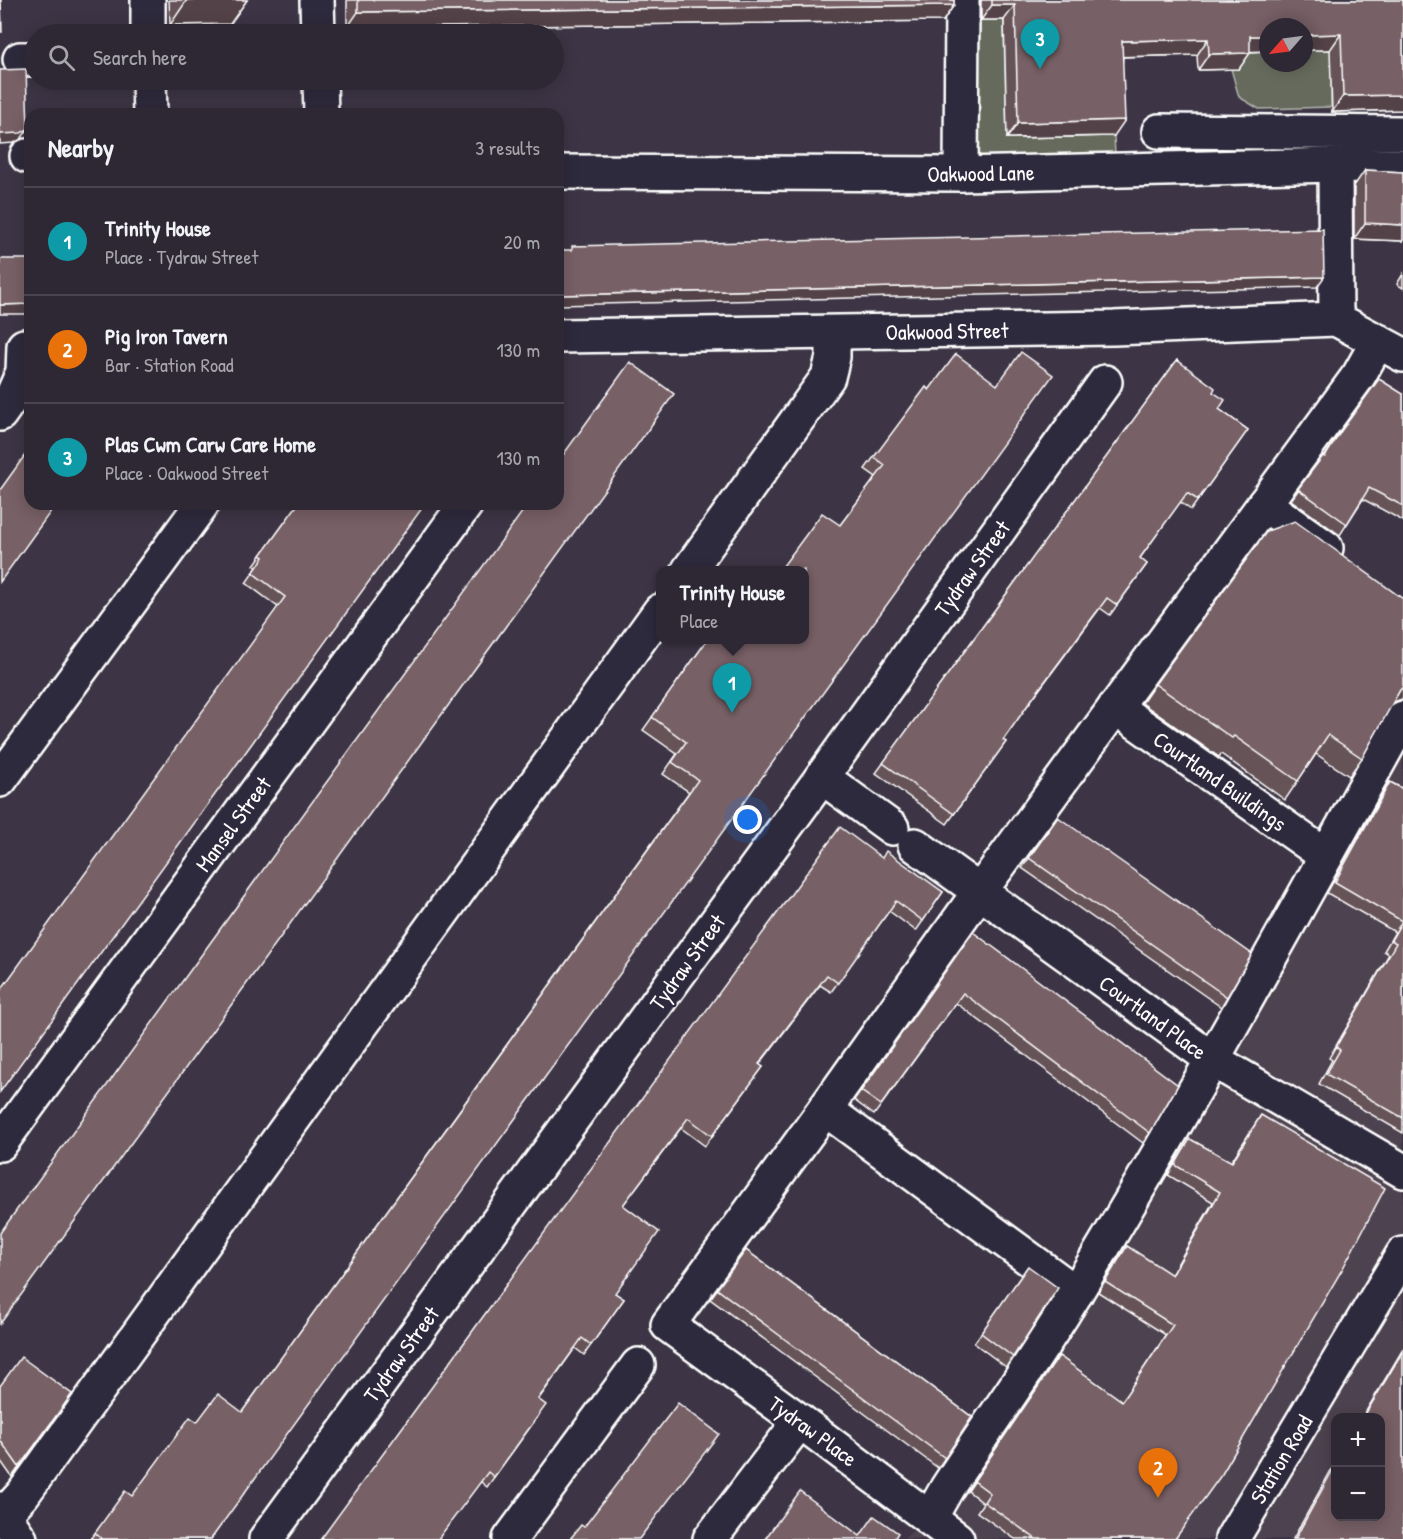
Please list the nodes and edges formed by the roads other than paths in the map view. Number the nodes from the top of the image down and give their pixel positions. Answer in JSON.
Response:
{"nodes":[{"id":1,"x":148,"y":0,"type":"edge"},
{"id":2,"x":962,"y":0,"type":"edge"},
{"id":3,"x":317,"y":1,"type":"edge"},
{"id":4,"x":148,"y":24,"type":"edge"},
{"id":5,"x":318,"y":24,"type":"edge"},
{"id":6,"x":149,"y":90,"type":"edge"},
{"id":7,"x":320,"y":90,"type":"edge"},
{"id":8,"x":150,"y":108,"type":"edge"},
{"id":9,"x":321,"y":108,"type":"edge"},
{"id":10,"x":1159,"y":131,"type":"dead end"},
{"id":11,"x":1403,"y":133,"type":"edge"},
{"id":12,"x":1335,"y":165,"type":"junction"},
{"id":13,"x":1403,"y":166,"type":"edge"},
{"id":14,"x":564,"y":172,"type":"edge"},
{"id":15,"x":961,"y":174,"type":"junction"},
{"id":16,"x":1336,"y":319,"type":"junction"},
{"id":17,"x":833,"y":334,"type":"junction"},
{"id":18,"x":564,"y":336,"type":"edge"},
{"id":19,"x":18,"y":347,"type":"edge"},
{"id":20,"x":1390,"y":348,"type":"edge"},
{"id":21,"x":1105,"y":382,"type":"dead end"},
{"id":22,"x":0,"y":414,"type":"edge"},
{"id":23,"x":1264,"y":504,"type":"junction"},
{"id":24,"x":198,"y":510,"type":"edge"},
{"id":25,"x":462,"y":510,"type":"edge"},
{"id":26,"x":1347,"y":563,"type":"edge"},
{"id":27,"x":692,"y":566,"type":"edge"},
{"id":28,"x":656,"y":617,"type":"edge"},
{"id":29,"x":1115,"y":707,"type":"junction"},
{"id":30,"x":1403,"y":718,"type":"edge"},
{"id":31,"x":822,"y":777,"type":"junction"},
{"id":32,"x":0,"y":780,"type":"edge"},
{"id":33,"x":1326,"y":856,"type":"junction"},
{"id":34,"x":979,"y":892,"type":"junction"},
{"id":35,"x":1213,"y":1060,"type":"junction"},
{"id":36,"x":825,"y":1108,"type":"junction"},
{"id":37,"x":0,"y":1144,"type":"edge"},
{"id":38,"x":1403,"y":1171,"type":"edge"},
{"id":39,"x":1403,"y":1254,"type":"edge"},
{"id":40,"x":1076,"y":1293,"type":"junction"},
{"id":41,"x":638,"y":1365,"type":"dead end"},
{"id":42,"x":800,"y":1421,"type":"junction"},
{"id":43,"x":930,"y":1518,"type":"junction"},
{"id":44,"x":8,"y":1521,"type":"edge"},
{"id":45,"x":266,"y":1539,"type":"edge"},
{"id":46,"x":510,"y":1539,"type":"edge"},
{"id":47,"x":710,"y":1539,"type":"edge"},
{"id":48,"x":957,"y":1539,"type":"edge"},
{"id":49,"x":1232,"y":1539,"type":"edge"}],
"edges":[{"from":1,"to":4,"type":"street"},
{"from":2,"to":15,"type":"street"},
{"from":3,"to":5,"type":"street"},
{"from":6,"to":8,"type":"street"},
{"from":7,"to":9,"type":"street"},
{"from":10,"to":11,"type":"street"},
{"from":12,"to":13,"type":"street","name":"Oakwood Lane"},
{"from":12,"to":15,"type":"street","name":"Oakwood Lane"},
{"from":12,"to":16,"type":"street"},
{"from":14,"to":15,"type":"street","name":"Oakwood Lane"},
{"from":16,"to":17,"type":"street","name":"Oakwood Street"},
{"from":16,"to":20,"type":"street"},
{"from":17,"to":18,"type":"street","name":"Oakwood Street"},
{"from":17,"to":27,"type":"street"},
{"from":19,"to":22,"type":"street"},
{"from":20,"to":23,"type":"street"},
{"from":21,"to":31,"type":"street","name":"Tydraw Street"},
{"from":23,"to":26,"type":"street"},
{"from":23,"to":29,"type":"street"},
{"from":24,"to":32,"type":"street"},
{"from":25,"to":37,"type":"street","name":"Mansel Street"},
{"from":28,"to":44,"type":"street"},
{"from":29,"to":33,"type":"street","name":"Courtland Buildings"},
{"from":29,"to":34,"type":"street"},
{"from":30,"to":33,"type":"street"},
{"from":31,"to":34,"type":"street","name":"Courtland Place"},
{"from":31,"to":45,"type":"street","name":"Tydraw Street"},
{"from":33,"to":35,"type":"street"},
{"from":34,"to":35,"type":"street","name":"Courtland Place"},
{"from":34,"to":36,"type":"street"},
{"from":35,"to":38,"type":"street","name":"Courtland Place"},
{"from":35,"to":40,"type":"street"},
{"from":36,"to":40,"type":"street"},
{"from":36,"to":42,"type":"street","name":"Tydraw Place"},
{"from":39,"to":49,"type":"street","name":"Station Road"},
{"from":40,"to":43,"type":"street"},
{"from":41,"to":46,"type":"street"},
{"from":42,"to":43,"type":"street","name":"Tydraw Place"},
{"from":42,"to":47,"type":"street"},
{"from":43,"to":48,"type":"street","name":"Tydraw Place"}]}
